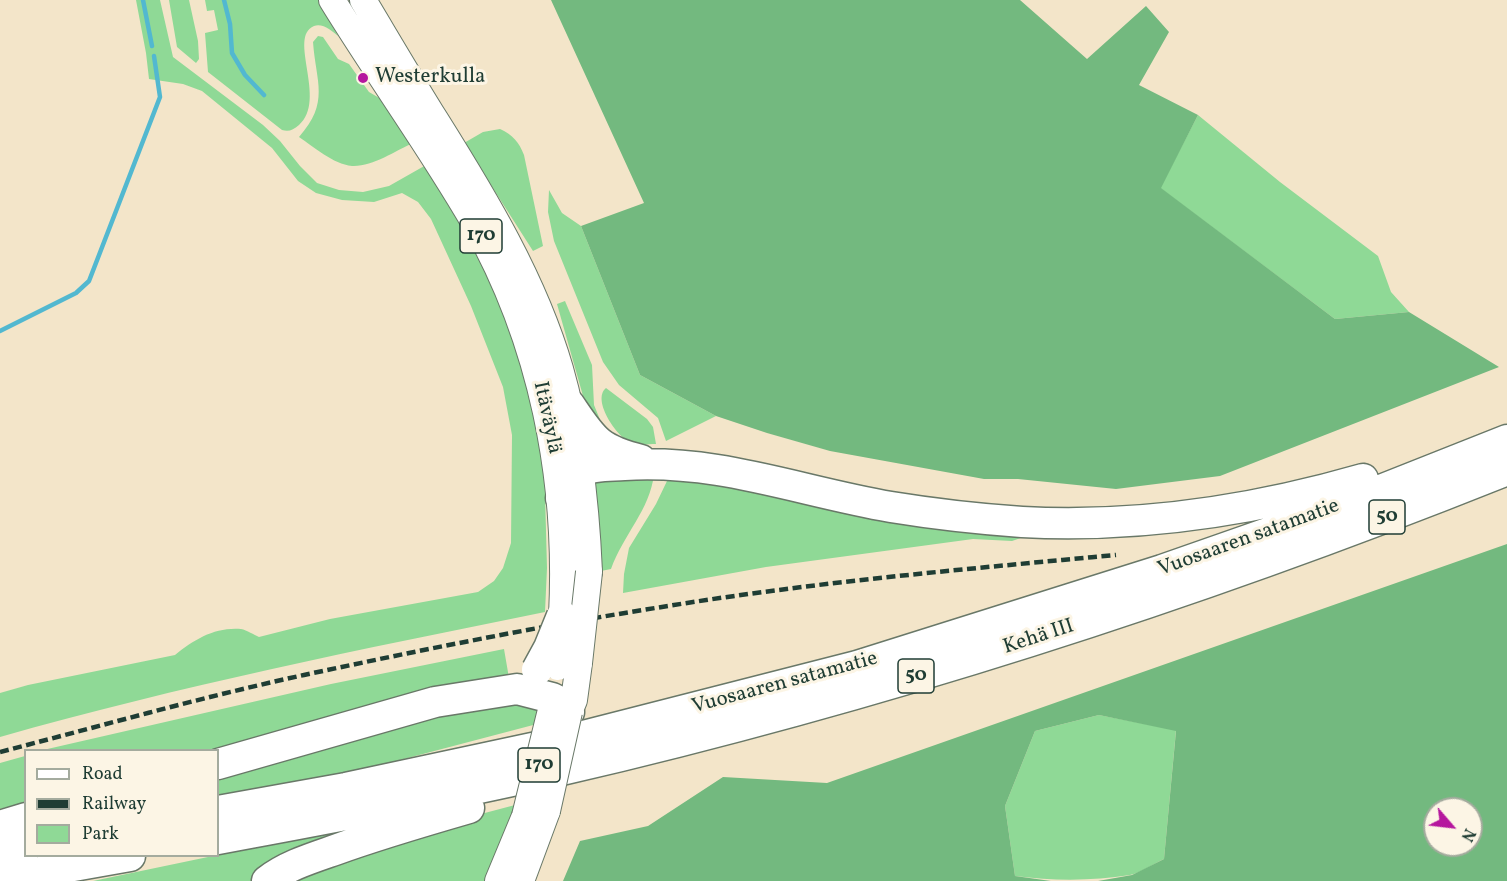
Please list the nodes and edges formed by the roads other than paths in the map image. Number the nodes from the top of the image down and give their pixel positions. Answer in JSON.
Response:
{"nodes":[{"id":1,"x":332,"y":0,"type":"edge"},
{"id":2,"x":363,"y":0,"type":"edge"},
{"id":3,"x":569,"y":404,"type":"junction"},
{"id":4,"x":1507,"y":429,"type":"edge"},
{"id":5,"x":1507,"y":440,"type":"edge"},
{"id":6,"x":656,"y":463,"type":"junction"},
{"id":7,"x":1507,"y":470,"type":"edge"},
{"id":8,"x":580,"y":471,"type":"junction"},
{"id":9,"x":561,"y":498,"type":"junction"},
{"id":10,"x":576,"y":574,"type":"junction"},
{"id":11,"x":562,"y":616,"type":"joint"},
{"id":12,"x":548,"y":672,"type":"junction"},
{"id":13,"x":557,"y":708,"type":"junction"},
{"id":14,"x":219,"y":764,"type":"edge"},
{"id":15,"x":560,"y":770,"type":"junction"},
{"id":16,"x":219,"y":811,"type":"edge"},
{"id":17,"x":536,"y":813,"type":"junction"},
{"id":18,"x":24,"y":820,"type":"edge"},
{"id":19,"x":0,"y":826,"type":"edge"},
{"id":20,"x":219,"y":839,"type":"edge"},
{"id":21,"x":24,"y":847,"type":"edge"},
{"id":22,"x":0,"y":852,"type":"edge"},
{"id":23,"x":118,"y":857,"type":"edge"},
{"id":24,"x":0,"y":879,"type":"edge"},
{"id":25,"x":267,"y":881,"type":"edge"},
{"id":26,"x":498,"y":881,"type":"edge"},
{"id":27,"x":521,"y":881,"type":"edge"}],
"edges":[{"from":1,"to":9,"type":"main road","name":"Itäväylä","number":"170"},
{"from":2,"to":3,"type":"main road","name":"Itäväylä","number":"170"},
{"from":3,"to":6,"type":"highway"},
{"from":3,"to":8,"type":"main road","name":"Itäväylä","number":"170"},
{"from":4,"to":6,"type":"highway"},
{"from":5,"to":16,"type":"highway","name":"Vuosaaren satamatie"},
{"from":6,"to":8,"type":"highway"},
{"from":7,"to":15,"type":"highway","name":"Kehä III","number":"50"},
{"from":8,"to":9,"type":"highway"},
{"from":8,"to":10,"type":"main road","name":"Itäväylä","number":"170"},
{"from":9,"to":10,"type":"main road","name":"Itäväylä","number":"170"},
{"from":10,"to":11,"type":"main road","name":"Itäväylä","number":"170"},
{"from":10,"to":12,"type":"main road","name":"Itäväylä","number":"170","bridge":true},
{"from":11,"to":12,"type":"highway","bridge":true},
{"from":12,"to":13,"type":"highway"},
{"from":12,"to":13,"type":"main road","name":"Itäväylä","number":"170"},
{"from":12,"to":14,"type":"highway"},
{"from":13,"to":17,"type":"main road","name":"Itäväylä","number":"170","bridge":true},
{"from":15,"to":20,"type":"highway"},
{"from":15,"to":25,"type":"highway"},
{"from":17,"to":26,"type":"main road","name":"Itäväylä","number":"170"},
{"from":17,"to":27,"type":"main road","name":"Itäväylä","number":"170"},
{"from":18,"to":19,"type":"highway"},
{"from":21,"to":22,"type":"highway"},
{"from":23,"to":24,"type":"highway"}]}
